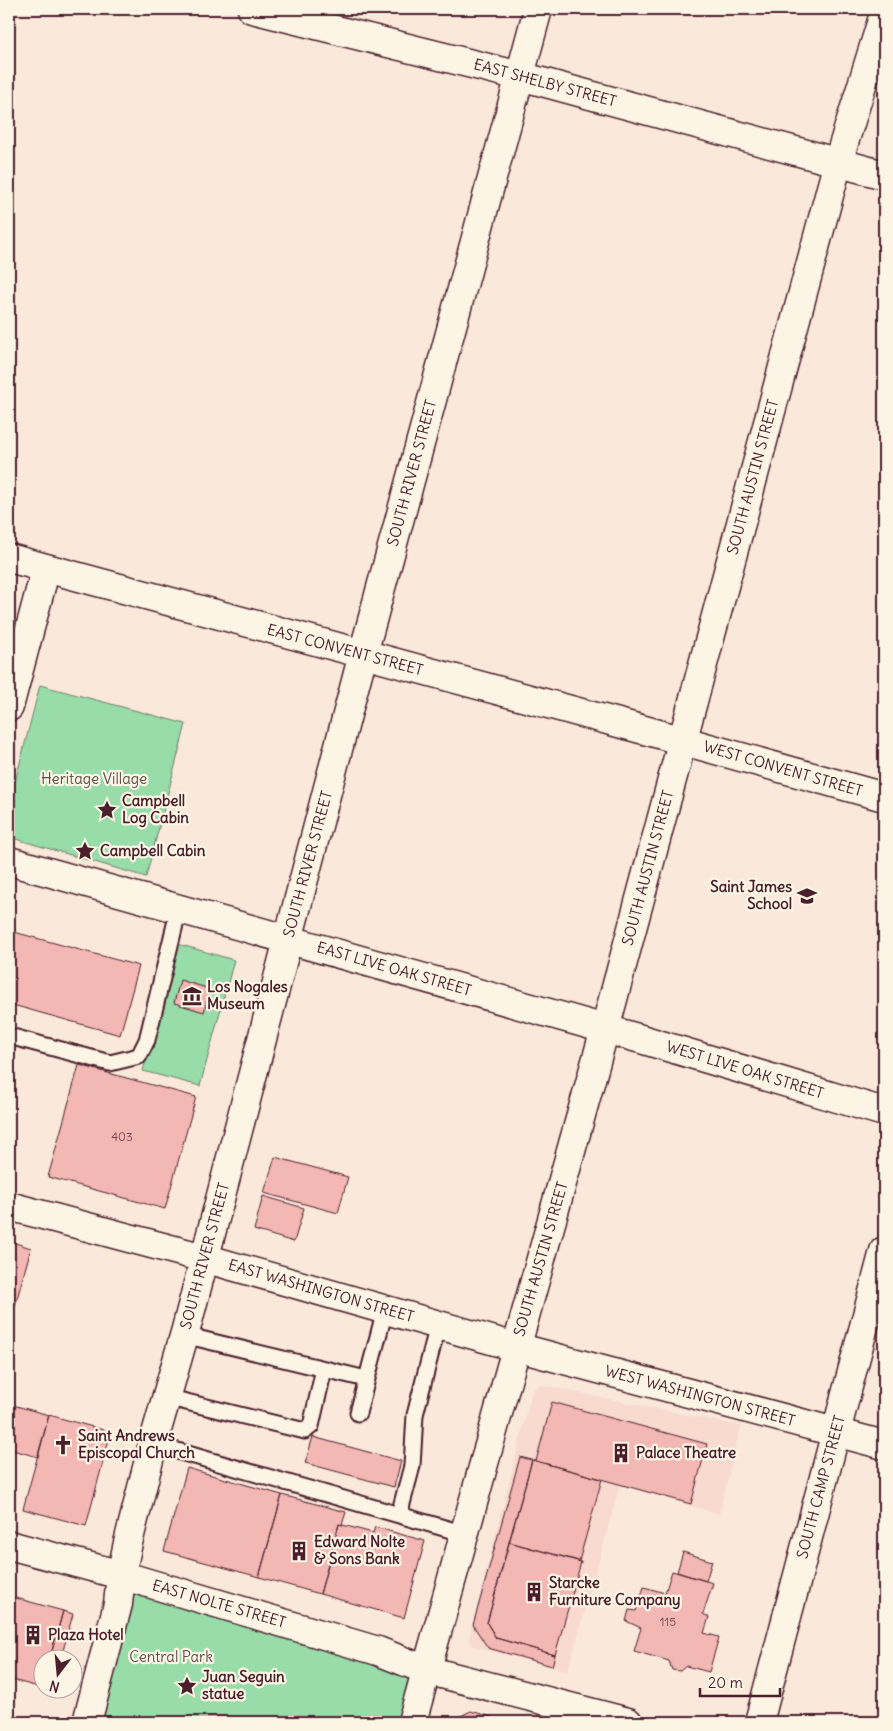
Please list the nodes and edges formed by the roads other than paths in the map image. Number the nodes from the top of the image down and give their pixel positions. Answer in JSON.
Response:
{"nodes":[{"id":1,"x":252,"y":9,"type":"edge"},
{"id":2,"x":538,"y":9,"type":"edge"},
{"id":3,"x":884,"y":14,"type":"edge"},
{"id":4,"x":520,"y":76,"type":"junction"},
{"id":5,"x":838,"y":162,"type":"junction"},
{"id":6,"x":884,"y":175,"type":"edge"},
{"id":7,"x":9,"y":558,"type":"edge"},
{"id":8,"x":46,"y":568,"type":"junction"},
{"id":9,"x":363,"y":654,"type":"junction"},
{"id":10,"x":9,"y":707,"type":"edge"},
{"id":11,"x":682,"y":741,"type":"junction"},
{"id":12,"x":884,"y":797,"type":"edge"},
{"id":13,"x":9,"y":861,"type":"edge"},
{"id":14,"x":179,"y":908,"type":"junction"},
{"id":15,"x":288,"y":939,"type":"junction"},
{"id":16,"x":605,"y":1029,"type":"junction"},
{"id":17,"x":9,"y":1036,"type":"edge"},
{"id":18,"x":884,"y":1112,"type":"edge"},
{"id":19,"x":9,"y":1206,"type":"edge"},
{"id":20,"x":884,"y":1251,"type":"edge"},
{"id":21,"x":204,"y":1258,"type":"junction"},
{"id":22,"x":385,"y":1310,"type":"junction"},
{"id":23,"x":438,"y":1325,"type":"junction"},
{"id":24,"x":184,"y":1336,"type":"junction"},
{"id":25,"x":516,"y":1347,"type":"junction"},
{"id":26,"x":324,"y":1369,"type":"junction"},
{"id":27,"x":366,"y":1380,"type":"junction"},
{"id":28,"x":166,"y":1397,"type":"junction"},
{"id":29,"x":358,"y":1413,"type":"dead end"},
{"id":30,"x":835,"y":1432,"type":"junction"},
{"id":31,"x":153,"y":1444,"type":"junction"},
{"id":32,"x":884,"y":1445,"type":"edge"},
{"id":33,"x":399,"y":1515,"type":"junction"},
{"id":34,"x":464,"y":1534,"type":"junction"},
{"id":35,"x":9,"y":1545,"type":"edge"},
{"id":36,"x":121,"y":1575,"type":"junction"},
{"id":37,"x":426,"y":1670,"type":"junction"},
{"id":38,"x":87,"y":1722,"type":"edge"},
{"id":39,"x":412,"y":1722,"type":"edge"},
{"id":40,"x":628,"y":1722,"type":"edge"},
{"id":41,"x":759,"y":1722,"type":"edge"}],
"edges":[{"from":1,"to":4,"type":"street","name":"EAST SHELBY STREET"},
{"from":2,"to":4,"type":"street","name":"SOUTH RIVER STREET"},
{"from":3,"to":5,"type":"street","name":"SOUTH AUSTIN STREET"},
{"from":4,"to":5,"type":"street","name":"EAST SHELBY STREET"},
{"from":4,"to":9,"type":"street","name":"SOUTH RIVER STREET"},
{"from":5,"to":6,"type":"street","name":"EAST SHELBY STREET"},
{"from":5,"to":11,"type":"street","name":"SOUTH AUSTIN STREET"},
{"from":7,"to":8,"type":"street","name":"EAST CONVENT STREET"},
{"from":8,"to":9,"type":"street","name":"EAST CONVENT STREET"},
{"from":8,"to":10,"type":"street"},
{"from":9,"to":11,"type":"street","name":"EAST CONVENT STREET"},
{"from":9,"to":15,"type":"street","name":"SOUTH RIVER STREET"},
{"from":11,"to":12,"type":"street","name":"WEST CONVENT STREET"},
{"from":11,"to":16,"type":"street","name":"SOUTH AUSTIN STREET"},
{"from":13,"to":14,"type":"street","name":"EAST LIVE OAK STREET"},
{"from":14,"to":15,"type":"street","name":"EAST LIVE OAK STREET"},
{"from":14,"to":17,"type":"lane"},
{"from":15,"to":16,"type":"street","name":"EAST LIVE OAK STREET"},
{"from":15,"to":21,"type":"street","name":"SOUTH RIVER STREET"},
{"from":16,"to":18,"type":"street","name":"WEST LIVE OAK STREET"},
{"from":16,"to":25,"type":"street","name":"SOUTH AUSTIN STREET"},
{"from":19,"to":21,"type":"street","name":"EAST WASHINGTON STREET"},
{"from":20,"to":30,"type":"street","name":"SOUTH CAMP STREET"},
{"from":21,"to":22,"type":"street","name":"EAST WASHINGTON STREET"},
{"from":21,"to":24,"type":"street","name":"SOUTH RIVER STREET"},
{"from":22,"to":23,"type":"street","name":"EAST WASHINGTON STREET"},
{"from":22,"to":27,"type":"lane"},
{"from":23,"to":25,"type":"street","name":"EAST WASHINGTON STREET"},
{"from":23,"to":33,"type":"lane"},
{"from":24,"to":26,"type":"lane"},
{"from":24,"to":28,"type":"street","name":"SOUTH RIVER STREET"},
{"from":25,"to":30,"type":"street","name":"WEST WASHINGTON STREET"},
{"from":25,"to":34,"type":"street","name":"SOUTH AUSTIN STREET"},
{"from":26,"to":27,"type":"lane"},
{"from":26,"to":28,"type":"lane"},
{"from":27,"to":29,"type":"lane"},
{"from":28,"to":31,"type":"street","name":"SOUTH RIVER STREET"},
{"from":30,"to":32,"type":"street","name":"WEST WASHINGTON STREET"},
{"from":30,"to":41,"type":"street","name":"SOUTH CAMP STREET"},
{"from":31,"to":33,"type":"lane"},
{"from":31,"to":36,"type":"street","name":"SOUTH RIVER STREET"},
{"from":33,"to":34,"type":"lane"},
{"from":34,"to":37,"type":"street","name":"SOUTH AUSTIN STREET"},
{"from":35,"to":36,"type":"street","name":"EAST NOLTE STREET"},
{"from":36,"to":37,"type":"street","name":"EAST NOLTE STREET"},
{"from":36,"to":38,"type":"street","name":"SOUTH RIVER STREET"},
{"from":37,"to":39,"type":"street","name":"SOUTH AUSTIN STREET"},
{"from":37,"to":40,"type":"street","name":"EAST NOLTE STREET"}]}
